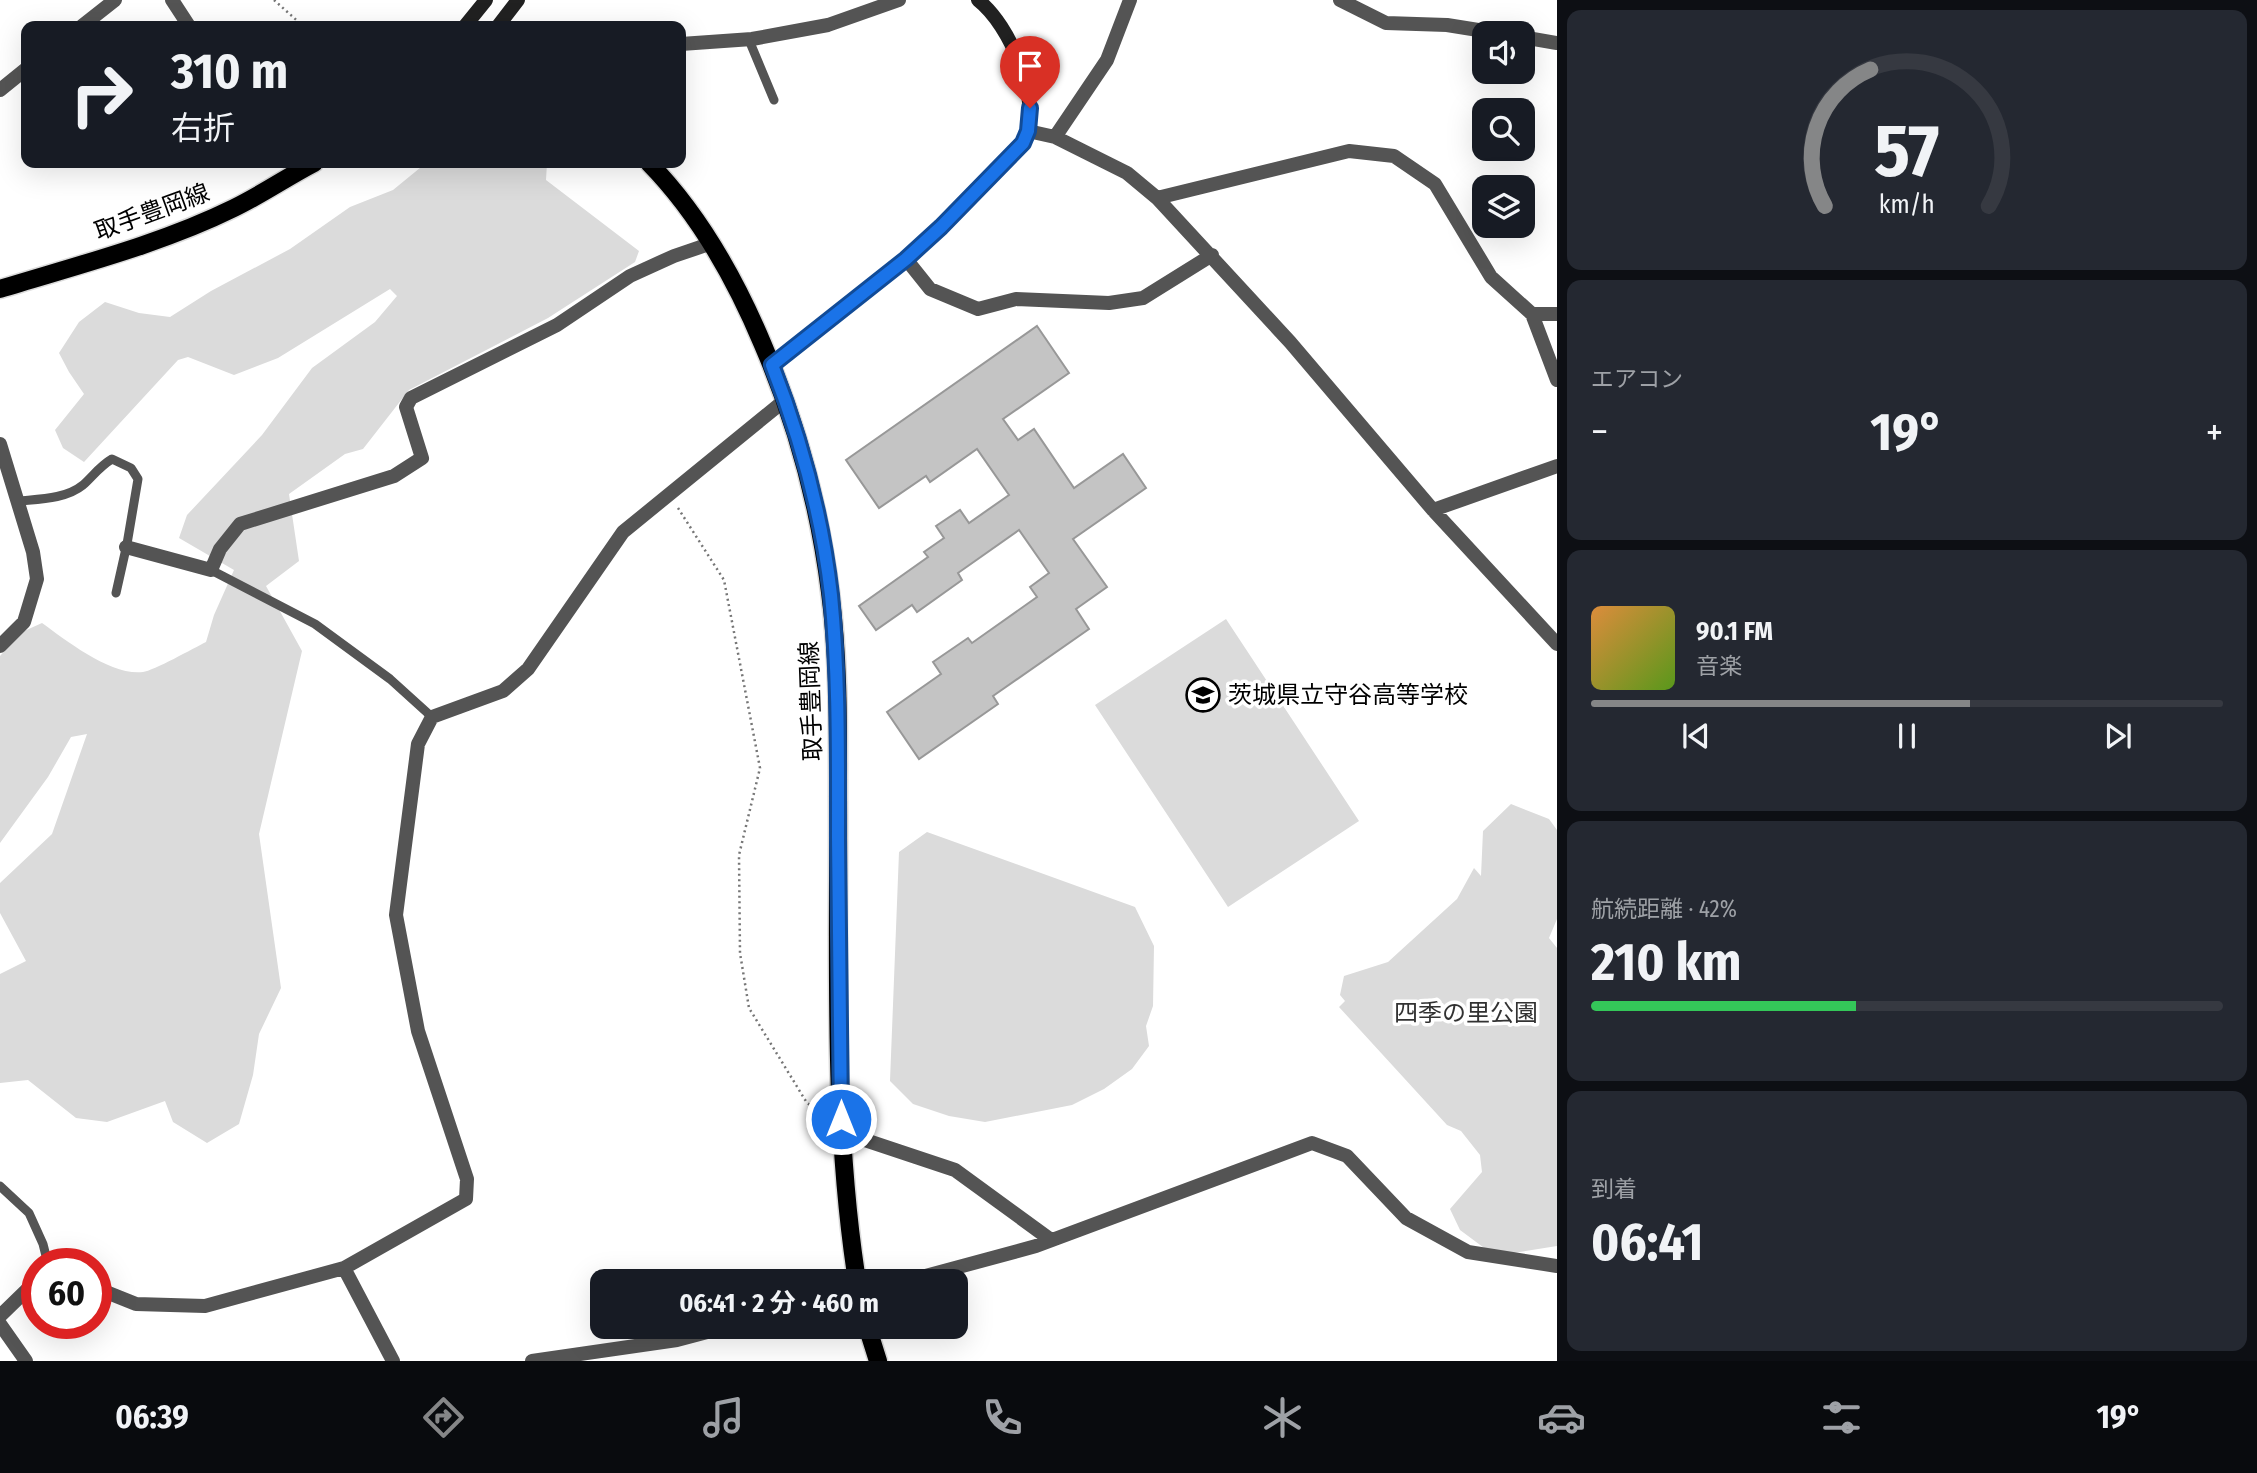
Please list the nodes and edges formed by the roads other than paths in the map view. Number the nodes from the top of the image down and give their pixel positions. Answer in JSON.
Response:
{"nodes":[{"id":1,"x":116,"y":0,"type":"edge"},
{"id":2,"x":172,"y":0,"type":"edge"},
{"id":3,"x":486,"y":0,"type":"edge"},
{"id":4,"x":518,"y":0,"type":"edge"},
{"id":5,"x":899,"y":0,"type":"edge"},
{"id":6,"x":978,"y":0,"type":"edge"},
{"id":7,"x":1130,"y":0,"type":"edge"},
{"id":8,"x":1340,"y":0,"type":"edge"},
{"id":9,"x":89,"y":21,"type":"edge"},
{"id":10,"x":186,"y":21,"type":"edge"},
{"id":11,"x":468,"y":21,"type":"edge"},
{"id":12,"x":473,"y":21,"type":"edge"},
{"id":13,"x":502,"y":21,"type":"edge"},
{"id":14,"x":1472,"y":29,"type":"edge"},
{"id":15,"x":1535,"y":39,"type":"edge"},
{"id":16,"x":749,"y":40,"type":"junction"},
{"id":17,"x":1557,"y":43,"type":"edge"},
{"id":18,"x":686,"y":44,"type":"edge"},
{"id":19,"x":21,"y":73,"type":"edge"},
{"id":20,"x":0,"y":90,"type":"edge"},
{"id":21,"x":774,"y":100,"type":"dead end"},
{"id":22,"x":1028,"y":131,"type":"junction"},
{"id":23,"x":1055,"y":137,"type":"junction"},
{"id":24,"x":299,"y":168,"type":"edge"},
{"id":25,"x":654,"y":168,"type":"edge"},
{"id":26,"x":1157,"y":198,"type":"junction"},
{"id":27,"x":712,"y":243,"type":"junction"},
{"id":28,"x":1212,"y":256,"type":"junction"},
{"id":29,"x":906,"y":259,"type":"junction"},
{"id":30,"x":0,"y":289,"type":"edge"},
{"id":31,"x":1532,"y":314,"type":"junction"},
{"id":32,"x":1557,"y":314,"type":"edge"},
{"id":33,"x":772,"y":365,"type":"junction"},
{"id":34,"x":1557,"y":380,"type":"edge"},
{"id":35,"x":785,"y":400,"type":"junction"},
{"id":36,"x":0,"y":444,"type":"edge"},
{"id":37,"x":1557,"y":467,"type":"edge"},
{"id":38,"x":19,"y":501,"type":"junction"},
{"id":39,"x":1433,"y":510,"type":"junction"},
{"id":40,"x":127,"y":547,"type":"junction"},
{"id":41,"x":211,"y":570,"type":"junction"},
{"id":42,"x":116,"y":593,"type":"dead end"},
{"id":43,"x":1557,"y":644,"type":"edge"},
{"id":44,"x":0,"y":646,"type":"edge"},
{"id":45,"x":432,"y":717,"type":"junction"},
{"id":46,"x":841,"y":1126,"type":"junction"},
{"id":47,"x":0,"y":1186,"type":"edge"},
{"id":48,"x":1051,"y":1240,"type":"junction"},
{"id":49,"x":44,"y":1248,"type":"edge"},
{"id":50,"x":1557,"y":1266,"type":"edge"},
{"id":51,"x":344,"y":1268,"type":"junction"},
{"id":52,"x":856,"y":1269,"type":"edge"},
{"id":53,"x":949,"y":1269,"type":"edge"},
{"id":54,"x":112,"y":1294,"type":"edge"},
{"id":55,"x":21,"y":1295,"type":"edge"},
{"id":56,"x":0,"y":1315,"type":"edge"},
{"id":57,"x":0,"y":1324,"type":"edge"},
{"id":58,"x":681,"y":1339,"type":"edge"},
{"id":59,"x":871,"y":1339,"type":"edge"},
{"id":60,"x":26,"y":1361,"type":"edge"},
{"id":61,"x":393,"y":1361,"type":"edge"},
{"id":62,"x":532,"y":1361,"type":"edge"},
{"id":63,"x":878,"y":1361,"type":"edge"}],
"edges":[{"from":1,"to":9,"type":"street"},
{"from":2,"to":10,"type":"street"},
{"from":3,"to":11,"type":"street"},
{"from":3,"to":12,"type":"street"},
{"from":4,"to":13,"type":"street"},
{"from":5,"to":16,"type":"street"},
{"from":6,"to":22,"type":"street"},
{"from":7,"to":23,"type":"street"},
{"from":8,"to":14,"type":"street"},
{"from":15,"to":17,"type":"street"},
{"from":16,"to":18,"type":"street"},
{"from":16,"to":21,"type":"lane"},
{"from":19,"to":20,"type":"street"},
{"from":22,"to":23,"type":"street"},
{"from":22,"to":29,"type":"street"},
{"from":23,"to":26,"type":"street"},
{"from":24,"to":30,"type":"main road","name":"取手豊岡線"},
{"from":25,"to":27,"type":"main road","name":"取手豊岡線"},
{"from":26,"to":28,"type":"street"},
{"from":26,"to":31,"type":"street"},
{"from":27,"to":33,"type":"main road","name":"取手豊岡線"},
{"from":27,"to":41,"type":"street"},
{"from":28,"to":29,"type":"street"},
{"from":28,"to":39,"type":"street"},
{"from":29,"to":33,"type":"street"},
{"from":31,"to":32,"type":"street"},
{"from":31,"to":34,"type":"street"},
{"from":33,"to":35,"type":"main road","name":"取手豊岡線"},
{"from":35,"to":45,"type":"street"},
{"from":35,"to":46,"type":"main road","name":"取手豊岡線"},
{"from":36,"to":38,"type":"street"},
{"from":37,"to":39,"type":"street"},
{"from":38,"to":40,"type":"lane"},
{"from":38,"to":44,"type":"street"},
{"from":39,"to":43,"type":"street"},
{"from":40,"to":41,"type":"street"},
{"from":40,"to":42,"type":"lane"},
{"from":41,"to":45,"type":"lane"},
{"from":45,"to":51,"type":"street"},
{"from":46,"to":48,"type":"street"},
{"from":46,"to":52,"type":"main road","name":"取手豊岡線"},
{"from":47,"to":49,"type":"lane"},
{"from":48,"to":50,"type":"street"},
{"from":48,"to":53,"type":"street"},
{"from":51,"to":54,"type":"street"},
{"from":51,"to":61,"type":"street"},
{"from":55,"to":56,"type":"street"},
{"from":57,"to":60,"type":"street"},
{"from":58,"to":62,"type":"street"},
{"from":59,"to":63,"type":"main road"}]}
